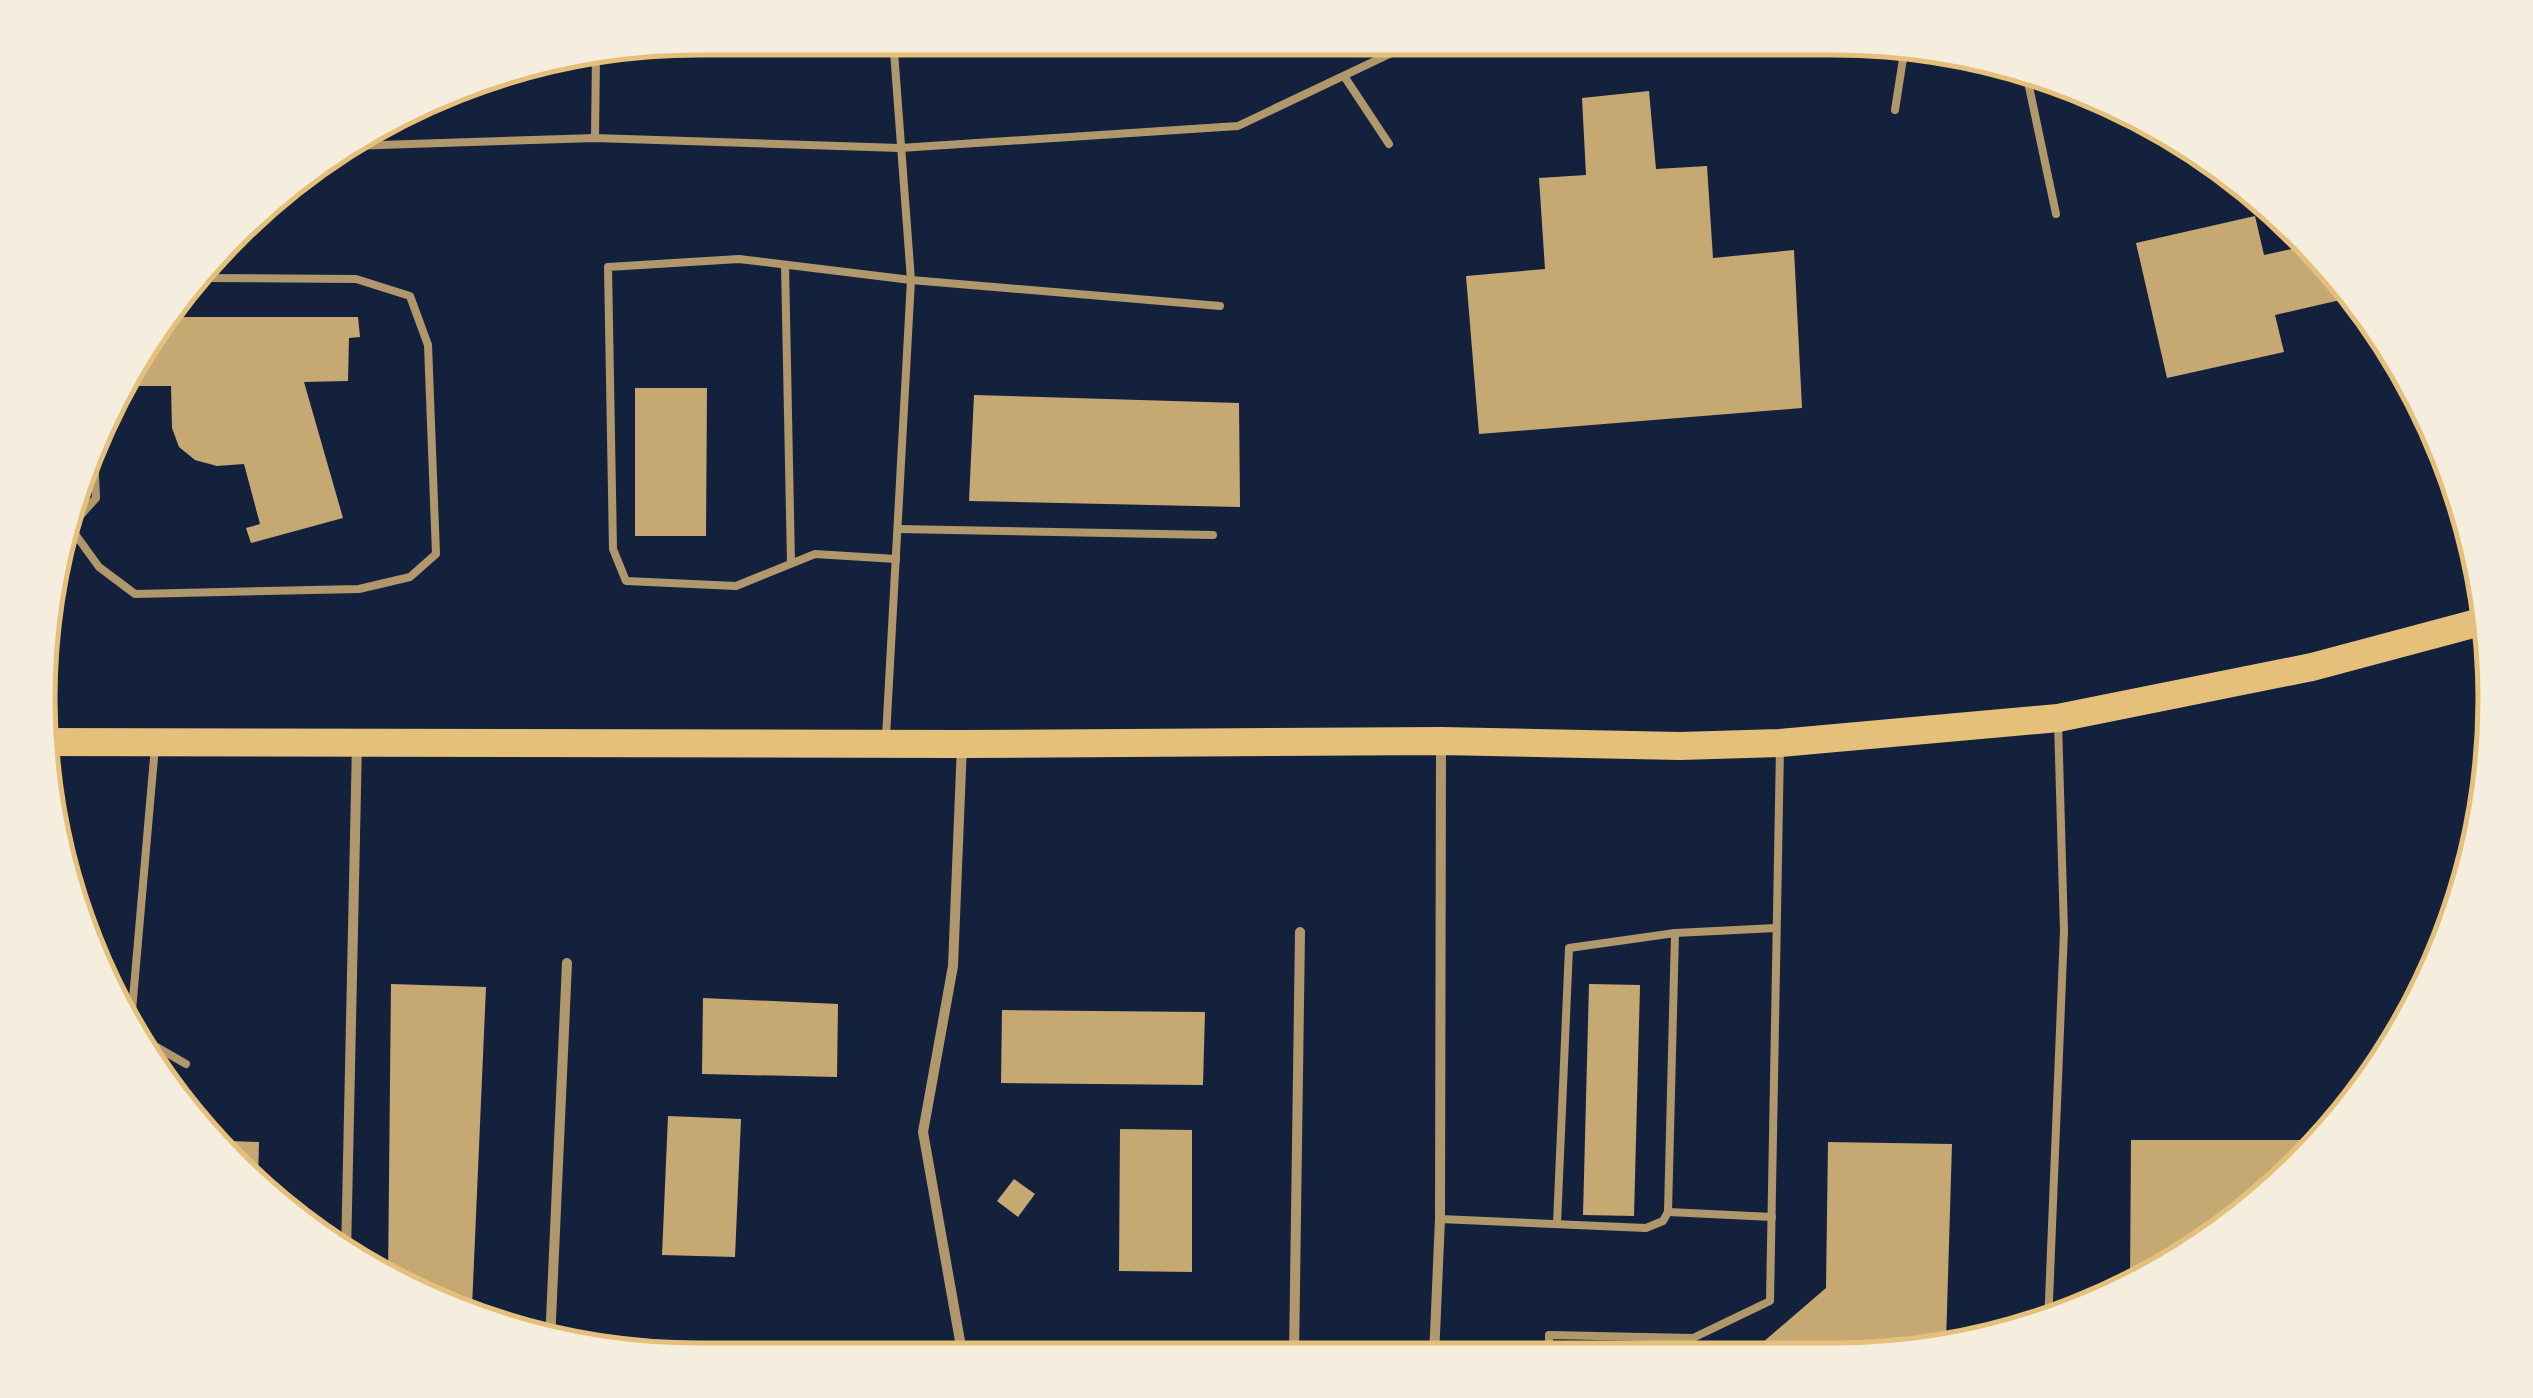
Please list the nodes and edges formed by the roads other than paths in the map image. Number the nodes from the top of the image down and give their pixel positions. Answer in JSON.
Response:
{"nodes":[{"id":1,"x":894,"y":55,"type":"edge"},
{"id":2,"x":1388,"y":55,"type":"edge"},
{"id":3,"x":1903,"y":59,"type":"edge"},
{"id":4,"x":596,"y":64,"type":"edge"},
{"id":5,"x":1344,"y":76,"type":"junction"},
{"id":6,"x":2029,"y":85,"type":"edge"},
{"id":7,"x":1894,"y":110,"type":"dead end"},
{"id":8,"x":595,"y":138,"type":"junction"},
{"id":9,"x":1388,"y":144,"type":"dead end"},
{"id":10,"x":370,"y":145,"type":"edge"},
{"id":11,"x":900,"y":148,"type":"junction"},
{"id":12,"x":2056,"y":214,"type":"dead end"},
{"id":13,"x":784,"y":265,"type":"junction"},
{"id":14,"x":212,"y":278,"type":"edge"},
{"id":15,"x":911,"y":280,"type":"junction"},
{"id":16,"x":1220,"y":306,"type":"dead end"},
{"id":17,"x":95,"y":476,"type":"edge"},
{"id":18,"x":84,"y":509,"type":"edge"},
{"id":19,"x":898,"y":529,"type":"junction"},
{"id":20,"x":1213,"y":535,"type":"dead end"},
{"id":21,"x":75,"y":539,"type":"edge"},
{"id":22,"x":896,"y":559,"type":"junction"},
{"id":23,"x":791,"y":563,"type":"junction"},
{"id":24,"x":2473,"y":624,"type":"edge"},
{"id":25,"x":2058,"y":718,"type":"junction"},
{"id":26,"x":1441,"y":741,"type":"junction"},
{"id":27,"x":56,"y":742,"type":"edge"},
{"id":28,"x":155,"y":742,"type":"junction"},
{"id":29,"x":357,"y":742,"type":"junction"},
{"id":30,"x":1780,"y":742,"type":"junction"},
{"id":31,"x":886,"y":744,"type":"junction"},
{"id":32,"x":962,"y":744,"type":"junction"},
{"id":33,"x":1776,"y":928,"type":"junction"},
{"id":34,"x":1300,"y":932,"type":"dead end"},
{"id":35,"x":1675,"y":932,"type":"junction"},
{"id":36,"x":567,"y":963,"type":"dead end"},
{"id":37,"x":132,"y":1005,"type":"edge"},
{"id":38,"x":158,"y":1048,"type":"edge"},
{"id":39,"x":186,"y":1064,"type":"dead end"},
{"id":40,"x":1668,"y":1212,"type":"junction"},
{"id":41,"x":1772,"y":1217,"type":"junction"},
{"id":42,"x":1440,"y":1219,"type":"junction"},
{"id":43,"x":1557,"y":1224,"type":"junction"},
{"id":44,"x":346,"y":1237,"type":"edge"},
{"id":45,"x":2049,"y":1306,"type":"edge"},
{"id":46,"x":551,"y":1326,"type":"edge"},
{"id":47,"x":960,"y":1343,"type":"edge"},
{"id":48,"x":1294,"y":1343,"type":"edge"},
{"id":49,"x":1435,"y":1343,"type":"edge"},
{"id":50,"x":1550,"y":1343,"type":"edge"}],
"edges":[{"from":1,"to":11,"type":"lane"},
{"from":2,"to":5,"type":"lane"},
{"from":3,"to":7,"type":"lane"},
{"from":4,"to":8,"type":"lane"},
{"from":5,"to":9,"type":"lane"},
{"from":5,"to":11,"type":"lane"},
{"from":6,"to":12,"type":"lane"},
{"from":8,"to":10,"type":"lane"},
{"from":8,"to":11,"type":"lane"},
{"from":11,"to":15,"type":"lane"},
{"from":13,"to":15,"type":"lane"},
{"from":13,"to":23,"type":"lane"},
{"from":13,"to":23,"type":"lane"},
{"from":14,"to":21,"type":"lane"},
{"from":15,"to":16,"type":"lane"},
{"from":15,"to":19,"type":"lane"},
{"from":17,"to":18,"type":"lane"},
{"from":19,"to":20,"type":"lane"},
{"from":19,"to":22,"type":"lane"},
{"from":22,"to":23,"type":"lane"},
{"from":22,"to":31,"type":"lane"},
{"from":24,"to":25,"type":"highway"},
{"from":25,"to":30,"type":"highway"},
{"from":25,"to":45,"type":"lane"},
{"from":26,"to":30,"type":"highway"},
{"from":26,"to":32,"type":"highway"},
{"from":26,"to":42,"type":"street"},
{"from":27,"to":28,"type":"highway"},
{"from":28,"to":29,"type":"highway"},
{"from":28,"to":37,"type":"lane"},
{"from":29,"to":31,"type":"highway"},
{"from":29,"to":44,"type":"street"},
{"from":30,"to":33,"type":"lane"},
{"from":31,"to":32,"type":"highway"},
{"from":32,"to":47,"type":"street"},
{"from":33,"to":35,"type":"lane"},
{"from":33,"to":41,"type":"lane"},
{"from":34,"to":48,"type":"street"},
{"from":35,"to":40,"type":"lane"},
{"from":35,"to":43,"type":"lane"},
{"from":36,"to":46,"type":"street"},
{"from":38,"to":39,"type":"lane"},
{"from":40,"to":41,"type":"lane"},
{"from":40,"to":43,"type":"lane"},
{"from":41,"to":50,"type":"lane"},
{"from":42,"to":43,"type":"lane"},
{"from":42,"to":49,"type":"street"}]}
